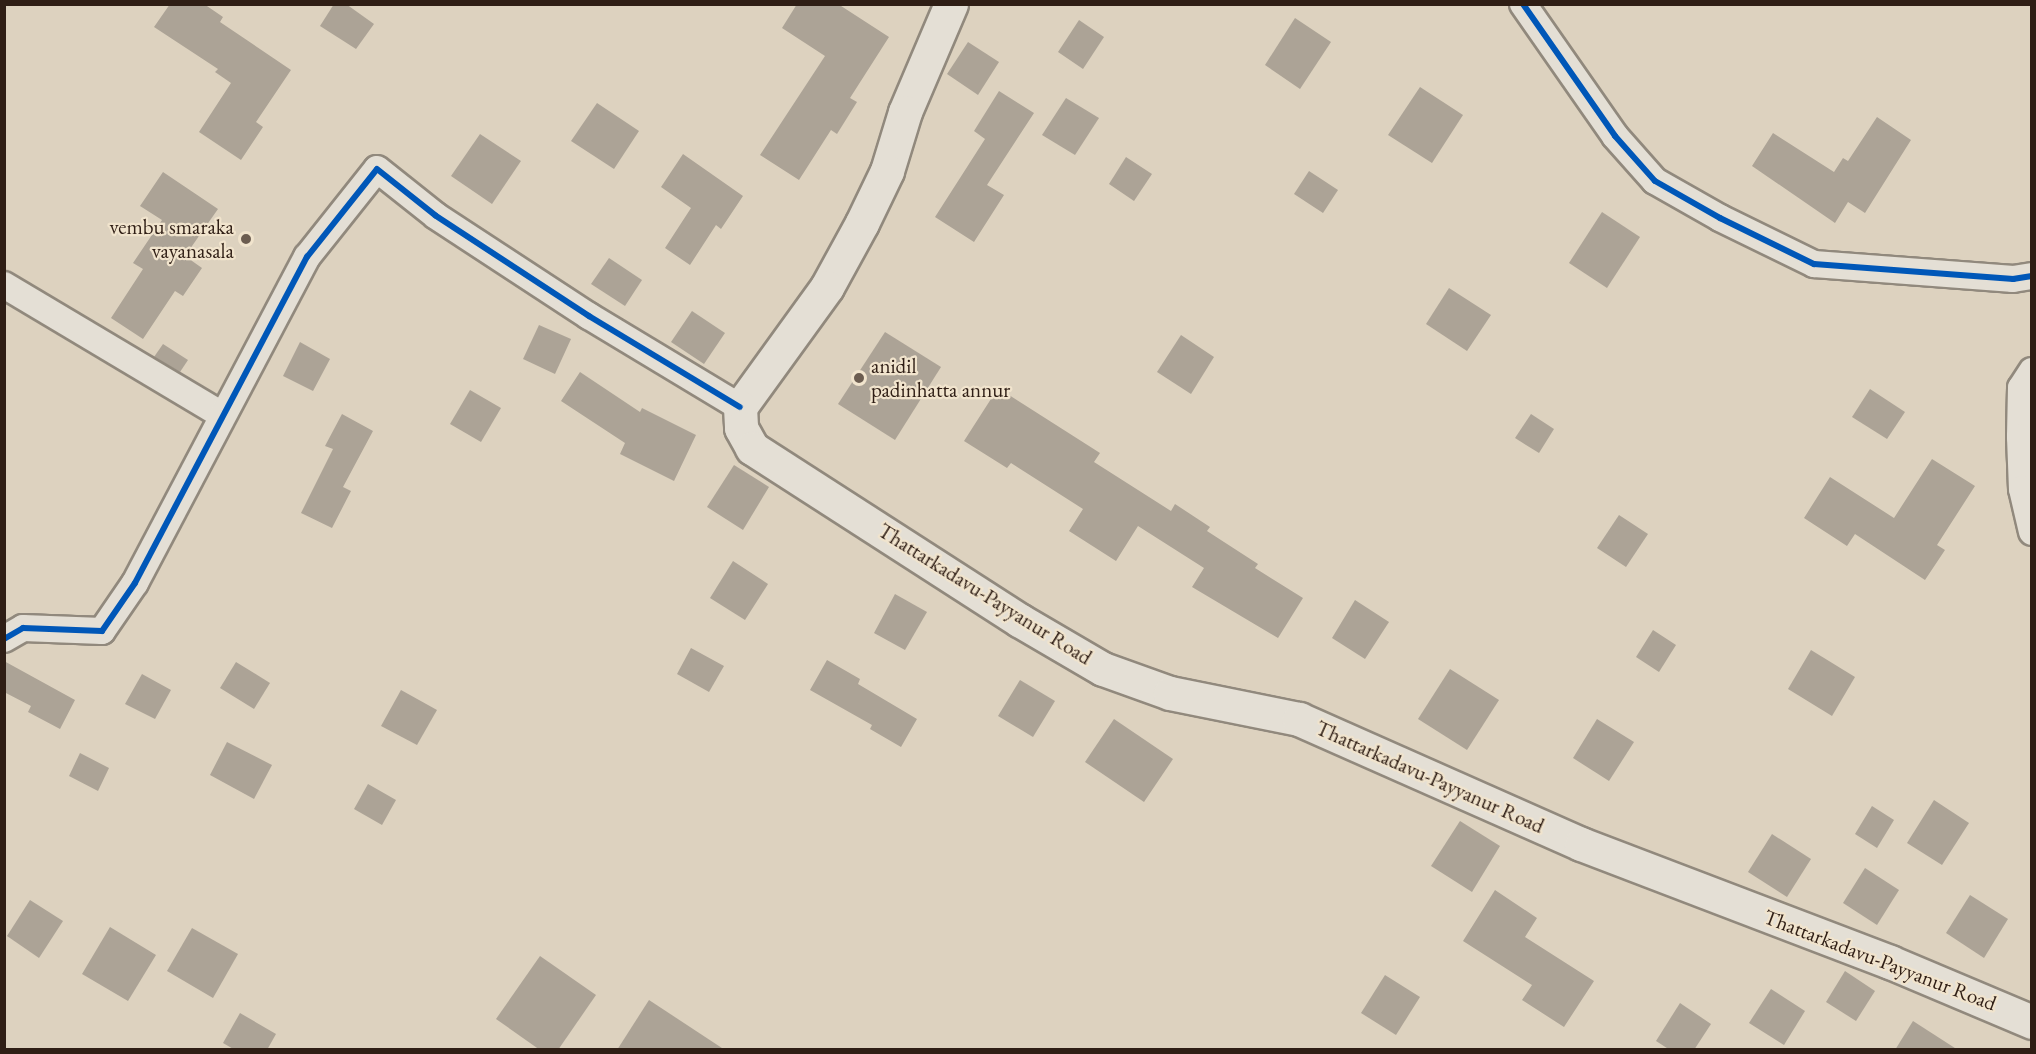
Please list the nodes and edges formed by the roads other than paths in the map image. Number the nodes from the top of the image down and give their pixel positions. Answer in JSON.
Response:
{"nodes":[{"id":1,"x":951,"y":4,"type":"edge"},
{"id":2,"x":1523,"y":4,"type":"edge"},
{"id":3,"x":2031,"y":276,"type":"edge"},
{"id":4,"x":4,"y":285,"type":"edge"},
{"id":5,"x":2031,"y":371,"type":"edge"},
{"id":6,"x":741,"y":407,"type":"junction"},
{"id":7,"x":222,"y":415,"type":"junction"},
{"id":8,"x":2031,"y":532,"type":"edge"},
{"id":9,"x":4,"y":639,"type":"edge"},
{"id":10,"x":2031,"y":1022,"type":"edge"}],
"edges":[{"from":1,"to":6,"type":"main road"},
{"from":2,"to":3,"type":"street"},
{"from":4,"to":7,"type":"street"},
{"from":5,"to":8,"type":"street"},
{"from":6,"to":7,"type":"street"},
{"from":6,"to":10,"type":"main road","name":"Thattarkadavu-Payyanur Road"},
{"from":7,"to":9,"type":"street"}]}
